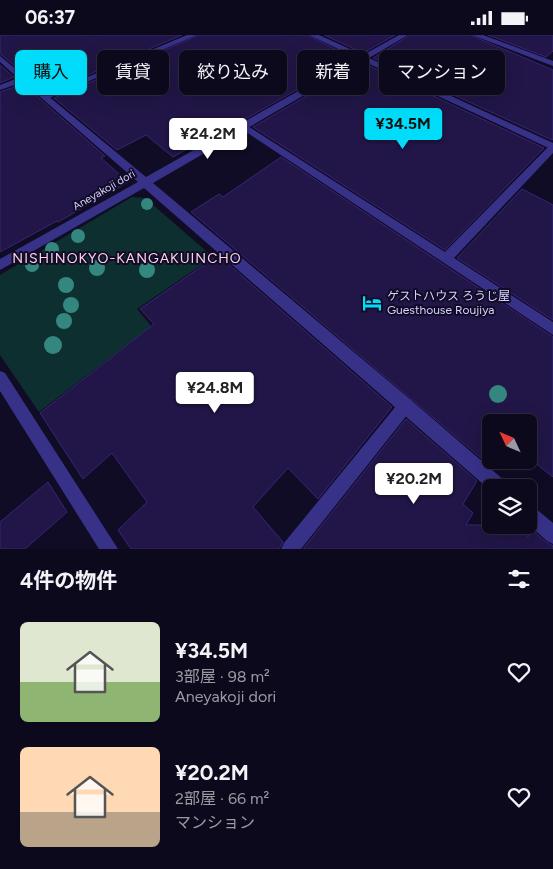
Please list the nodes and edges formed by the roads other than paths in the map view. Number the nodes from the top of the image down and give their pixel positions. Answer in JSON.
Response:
{"nodes":[{"id":1,"x":193,"y":35,"type":"edge"},
{"id":2,"x":313,"y":35,"type":"edge"},
{"id":3,"x":404,"y":35,"type":"edge"},
{"id":4,"x":476,"y":35,"type":"edge"},
{"id":5,"x":501,"y":35,"type":"edge"},
{"id":6,"x":492,"y":41,"type":"junction"},
{"id":7,"x":346,"y":50,"type":"edge"},
{"id":8,"x":369,"y":55,"type":"edge"},
{"id":9,"x":0,"y":58,"type":"edge"},
{"id":10,"x":369,"y":61,"type":"edge"},
{"id":11,"x":553,"y":64,"type":"edge"},
{"id":12,"x":15,"y":72,"type":"edge"},
{"id":13,"x":15,"y":82,"type":"edge"},
{"id":14,"x":0,"y":88,"type":"edge"},
{"id":15,"x":42,"y":95,"type":"edge"},
{"id":16,"x":298,"y":95,"type":"edge"},
{"id":17,"x":44,"y":97,"type":"junction"},
{"id":18,"x":243,"y":126,"type":"junction"},
{"id":19,"x":553,"y":147,"type":"edge"},
{"id":20,"x":143,"y":182,"type":"junction"},
{"id":21,"x":446,"y":259,"type":"junction"},
{"id":22,"x":0,"y":265,"type":"edge"},
{"id":23,"x":553,"y":329,"type":"edge"},
{"id":24,"x":0,"y":377,"type":"edge"},
{"id":25,"x":406,"y":405,"type":"junction"},
{"id":26,"x":490,"y":479,"type":"edge"},
{"id":27,"x":537,"y":521,"type":"edge"},
{"id":28,"x":553,"y":535,"type":"edge"},
{"id":29,"x":109,"y":549,"type":"edge"},
{"id":30,"x":290,"y":549,"type":"edge"}],
"edges":[{"from":1,"to":17,"type":"street"},
{"from":2,"to":7,"type":"street"},
{"from":3,"to":8,"type":"street","name":"Aneyakoji dori"},
{"from":4,"to":6,"type":"street"},
{"from":5,"to":6,"type":"street"},
{"from":6,"to":11,"type":"street"},
{"from":9,"to":12,"type":"street"},
{"from":10,"to":19,"type":"street"},
{"from":13,"to":14,"type":"street"},
{"from":15,"to":17,"type":"street"},
{"from":16,"to":18,"type":"street","name":"Aneyakoji dori"},
{"from":17,"to":20,"type":"street"},
{"from":18,"to":20,"type":"street","name":"Aneyakoji dori"},
{"from":18,"to":21,"type":"street"},
{"from":19,"to":21,"type":"street"},
{"from":20,"to":22,"type":"street","name":"Aneyakoji dori"},
{"from":20,"to":25,"type":"street"},
{"from":21,"to":23,"type":"street"},
{"from":24,"to":29,"type":"street"},
{"from":25,"to":26,"type":"street"},
{"from":25,"to":30,"type":"street"},
{"from":27,"to":28,"type":"street"}]}
